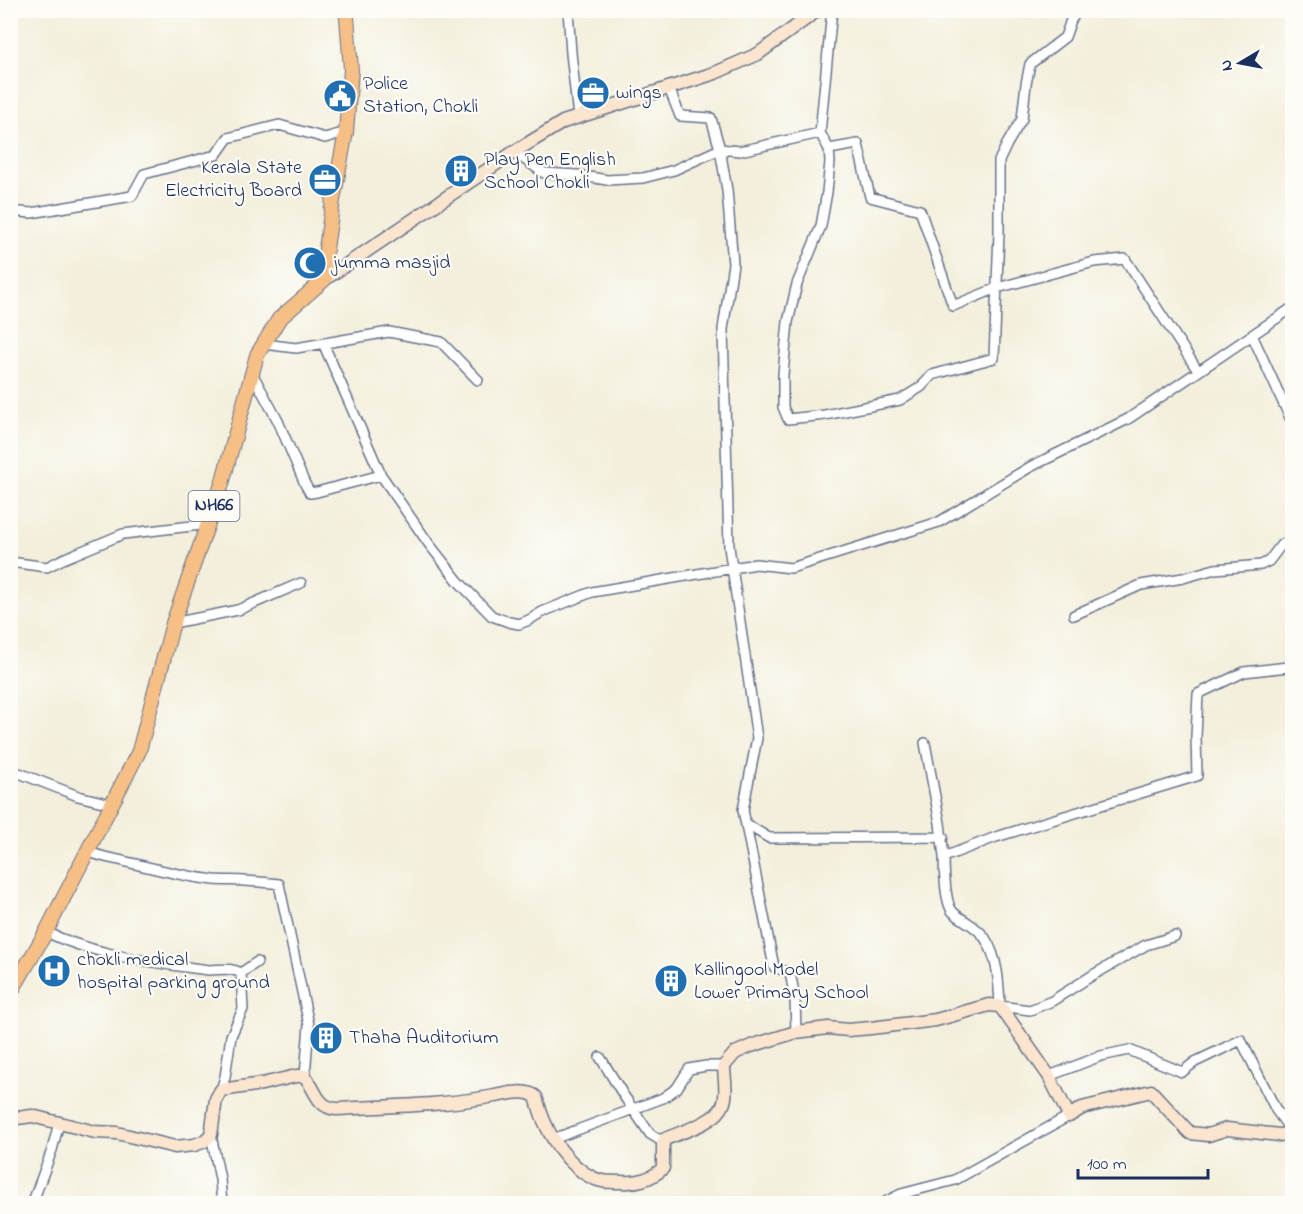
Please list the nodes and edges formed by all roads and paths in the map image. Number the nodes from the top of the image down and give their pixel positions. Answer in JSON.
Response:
{"nodes":[{"id":1,"x":345,"y":10,"type":"edge"},
{"id":2,"x":568,"y":10,"type":"edge"},
{"id":3,"x":818,"y":10,"type":"edge"},
{"id":4,"x":832,"y":10,"type":"edge"},
{"id":5,"x":1078,"y":10,"type":"edge"},
{"id":6,"x":669,"y":88,"type":"junction"},
{"id":7,"x":578,"y":117,"type":"junction"},
{"id":8,"x":346,"y":132,"type":"junction"},
{"id":9,"x":820,"y":133,"type":"junction"},
{"id":10,"x":720,"y":149,"type":"junction"},
{"id":11,"x":829,"y":149,"type":"junction"},
{"id":12,"x":514,"y":152,"type":"junction"},
{"id":13,"x":10,"y":211,"type":"edge"},
{"id":14,"x":325,"y":279,"type":"junction"},
{"id":15,"x":997,"y":288,"type":"junction"},
{"id":16,"x":1293,"y":308,"type":"edge"},
{"id":17,"x":1252,"y":335,"type":"junction"},
{"id":18,"x":323,"y":343,"type":"junction"},
{"id":19,"x":264,"y":344,"type":"junction"},
{"id":20,"x":1198,"y":371,"type":"junction"},
{"id":21,"x":252,"y":373,"type":"junction"},
{"id":22,"x":478,"y":380,"type":"dead end"},
{"id":23,"x":1293,"y":422,"type":"edge"},
{"id":24,"x":381,"y":475,"type":"junction"},
{"id":25,"x":209,"y":524,"type":"junction"},
{"id":26,"x":1293,"y":540,"type":"edge"},
{"id":27,"x":10,"y":562,"type":"edge"},
{"id":28,"x":732,"y":568,"type":"junction"},
{"id":29,"x":301,"y":583,"type":"dead end"},
{"id":30,"x":1074,"y":615,"type":"dead end"},
{"id":31,"x":173,"y":623,"type":"junction"},
{"id":32,"x":1293,"y":665,"type":"edge"},
{"id":33,"x":925,"y":743,"type":"dead end"},
{"id":34,"x":10,"y":774,"type":"edge"},
{"id":35,"x":111,"y":804,"type":"junction"},
{"id":36,"x":746,"y":824,"type":"junction"},
{"id":37,"x":943,"y":837,"type":"junction"},
{"id":38,"x":87,"y":851,"type":"junction"},
{"id":39,"x":944,"y":857,"type":"junction"},
{"id":40,"x":46,"y":932,"type":"junction"},
{"id":41,"x":1175,"y":936,"type":"dead end"},
{"id":42,"x":257,"y":962,"type":"dead end"},
{"id":43,"x":241,"y":973,"type":"junction"},
{"id":44,"x":10,"y":993,"type":"edge"},
{"id":45,"x":1000,"y":1006,"type":"junction"},
{"id":46,"x":796,"y":1032,"type":"junction"},
{"id":47,"x":600,"y":1057,"type":"dead end"},
{"id":48,"x":723,"y":1066,"type":"junction"},
{"id":49,"x":305,"y":1076,"type":"junction"},
{"id":50,"x":1049,"y":1076,"type":"junction"},
{"id":51,"x":221,"y":1090,"type":"junction"},
{"id":52,"x":634,"y":1109,"type":"junction"},
{"id":53,"x":1069,"y":1116,"type":"junction"},
{"id":54,"x":10,"y":1119,"type":"edge"},
{"id":55,"x":59,"y":1124,"type":"junction"},
{"id":56,"x":1292,"y":1132,"type":"edge"},
{"id":57,"x":211,"y":1135,"type":"junction"},
{"id":58,"x":553,"y":1139,"type":"junction"},
{"id":59,"x":665,"y":1139,"type":"junction"},
{"id":60,"x":32,"y":1203,"type":"edge"},
{"id":61,"x":222,"y":1203,"type":"edge"},
{"id":62,"x":887,"y":1203,"type":"edge"}],
"edges":[{"from":1,"to":8,"type":"main road"},
{"from":2,"to":7,"type":"street"},
{"from":3,"to":6,"type":"main road"},
{"from":4,"to":9,"type":"street"},
{"from":5,"to":15,"type":"street"},
{"from":6,"to":7,"type":"main road"},
{"from":6,"to":10,"type":"street"},
{"from":7,"to":12,"type":"main road"},
{"from":8,"to":13,"type":"street"},
{"from":8,"to":14,"type":"main road"},
{"from":9,"to":10,"type":"street"},
{"from":9,"to":11,"type":"street"},
{"from":10,"to":12,"type":"street"},
{"from":10,"to":28,"type":"street"},
{"from":11,"to":15,"type":"street"},
{"from":11,"to":15,"type":"street"},
{"from":12,"to":14,"type":"main road"},
{"from":14,"to":19,"type":"main road","number":"NH66"},
{"from":15,"to":20,"type":"street"},
{"from":16,"to":17,"type":"street"},
{"from":17,"to":20,"type":"street"},
{"from":17,"to":23,"type":"street"},
{"from":18,"to":19,"type":"street"},
{"from":18,"to":22,"type":"street"},
{"from":18,"to":24,"type":"street"},
{"from":19,"to":21,"type":"main road","number":"NH66"},
{"from":20,"to":28,"type":"street"},
{"from":21,"to":24,"type":"street"},
{"from":21,"to":25,"type":"main road","number":"NH66"},
{"from":24,"to":28,"type":"street"},
{"from":25,"to":27,"type":"street"},
{"from":25,"to":31,"type":"main road","number":"NH66"},
{"from":26,"to":30,"type":"street"},
{"from":28,"to":36,"type":"street"},
{"from":29,"to":31,"type":"street"},
{"from":31,"to":35,"type":"main road","number":"NH66"},
{"from":32,"to":39,"type":"street"},
{"from":33,"to":37,"type":"street"},
{"from":34,"to":35,"type":"street"},
{"from":35,"to":38,"type":"main road","number":"NH66"},
{"from":36,"to":37,"type":"street"},
{"from":36,"to":46,"type":"street"},
{"from":37,"to":39,"type":"street"},
{"from":38,"to":40,"type":"main road","number":"NH66"},
{"from":38,"to":49,"type":"street"},
{"from":39,"to":45,"type":"street"},
{"from":40,"to":43,"type":"street"},
{"from":40,"to":44,"type":"main road","number":"NH66"},
{"from":41,"to":45,"type":"street"},
{"from":42,"to":43,"type":"street"},
{"from":43,"to":51,"type":"street"},
{"from":45,"to":46,"type":"main road"},
{"from":45,"to":50,"type":"main road"},
{"from":46,"to":48,"type":"main road"},
{"from":47,"to":52,"type":"street"},
{"from":48,"to":52,"type":"street"},
{"from":48,"to":59,"type":"main road"},
{"from":49,"to":51,"type":"main road"},
{"from":49,"to":58,"type":"main road"},
{"from":50,"to":53,"type":"main road"},
{"from":50,"to":56,"type":"street"},
{"from":51,"to":57,"type":"main road"},
{"from":52,"to":58,"type":"street"},
{"from":52,"to":59,"type":"street"},
{"from":53,"to":56,"type":"main road"},
{"from":53,"to":62,"type":"street"},
{"from":54,"to":55,"type":"main road"},
{"from":55,"to":57,"type":"main road"},
{"from":55,"to":60,"type":"street"},
{"from":57,"to":61,"type":"street"},
{"from":58,"to":59,"type":"main road"}]}
